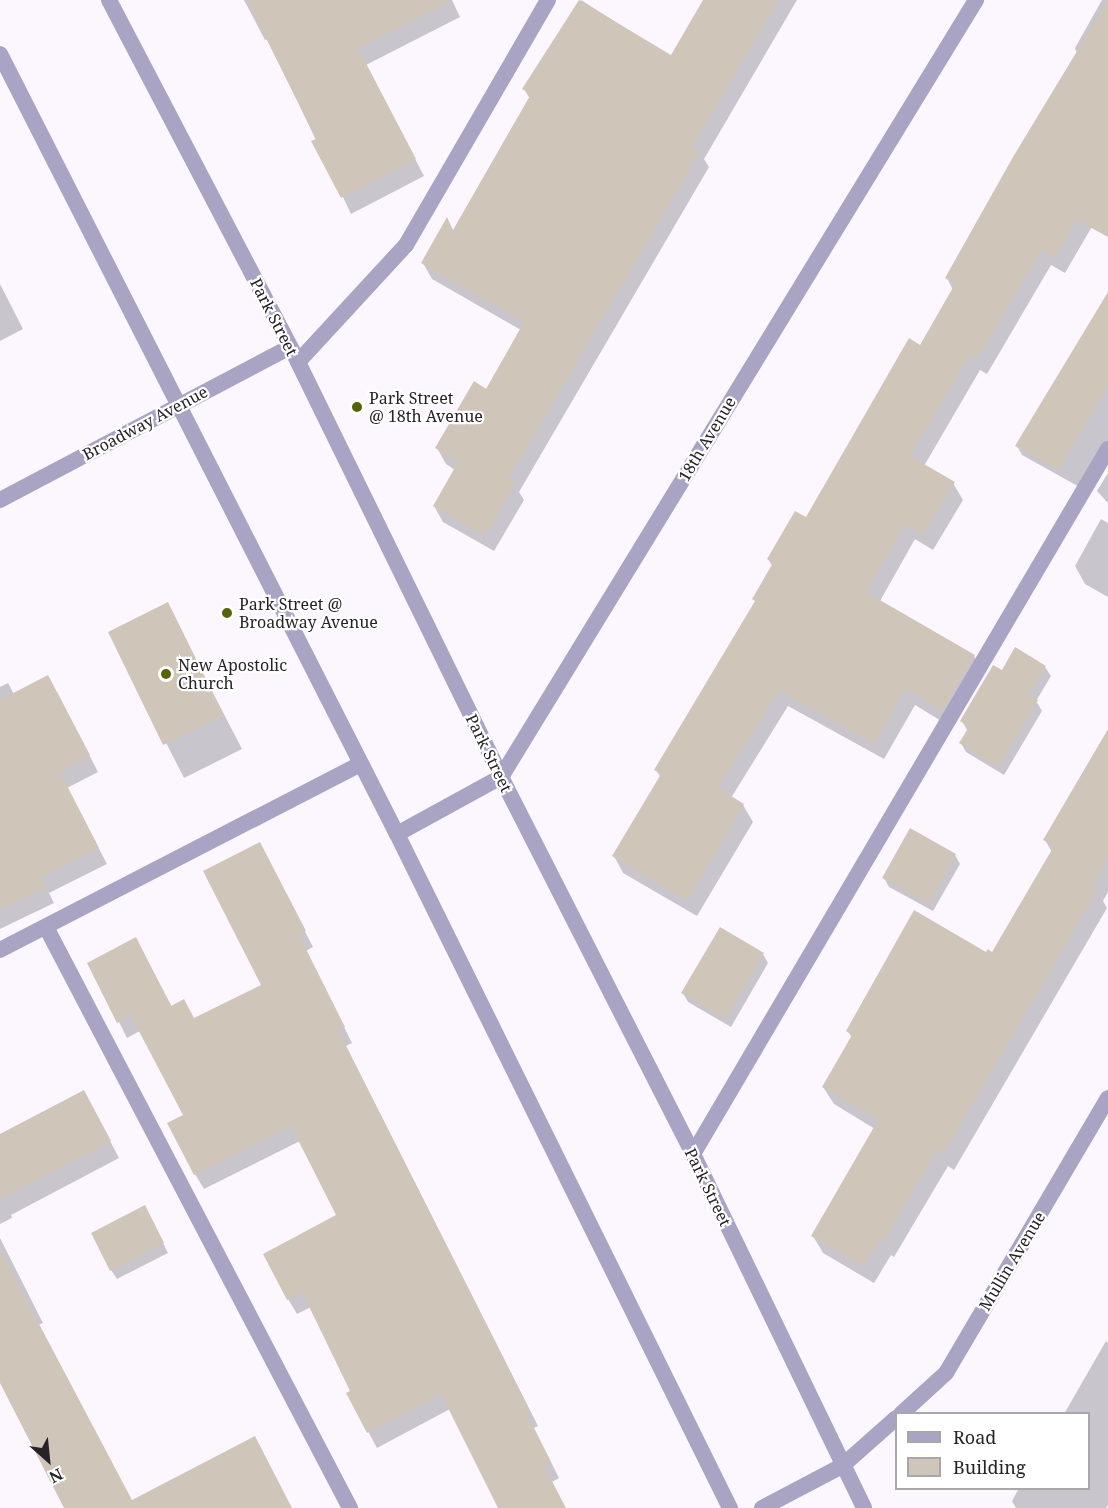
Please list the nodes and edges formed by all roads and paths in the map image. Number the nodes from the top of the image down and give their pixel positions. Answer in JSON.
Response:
{"nodes":[{"id":1,"x":110,"y":0,"type":"edge"},
{"id":2,"x":548,"y":0,"type":"edge"},
{"id":3,"x":976,"y":0,"type":"edge"},
{"id":4,"x":0,"y":54,"type":"edge"},
{"id":5,"x":5,"y":75,"type":"edge"},
{"id":6,"x":290,"y":346,"type":"junction"},
{"id":7,"x":298,"y":362,"type":"junction"},
{"id":8,"x":178,"y":406,"type":"junction"},
{"id":9,"x":1108,"y":449,"type":"edge"},
{"id":10,"x":0,"y":500,"type":"edge"},
{"id":11,"x":361,"y":764,"type":"junction"},
{"id":12,"x":501,"y":777,"type":"junction"},
{"id":13,"x":397,"y":834,"type":"junction"},
{"id":14,"x":46,"y":927,"type":"junction"},
{"id":15,"x":0,"y":950,"type":"edge"},
{"id":16,"x":1108,"y":1098,"type":"edge"},
{"id":17,"x":693,"y":1154,"type":"junction"},
{"id":18,"x":902,"y":1412,"type":"edge"},
{"id":19,"x":895,"y":1420,"type":"edge"},
{"id":20,"x":843,"y":1466,"type":"junction"},
{"id":21,"x":350,"y":1508,"type":"edge"},
{"id":22,"x":730,"y":1508,"type":"edge"},
{"id":23,"x":762,"y":1508,"type":"edge"},
{"id":24,"x":864,"y":1508,"type":"edge"}],
"edges":[{"from":1,"to":6,"type":"street","name":"Park Street"},
{"from":2,"to":7,"type":"street"},
{"from":3,"to":12,"type":"street","name":"18th Avenue"},
{"from":4,"to":5,"type":"street"},
{"from":5,"to":8,"type":"street"},
{"from":6,"to":7,"type":"street","name":"Park Street"},
{"from":6,"to":8,"type":"street","name":"Broadway Avenue"},
{"from":7,"to":12,"type":"street","name":"Park Street"},
{"from":8,"to":10,"type":"street","name":"Broadway Avenue"},
{"from":8,"to":11,"type":"street"},
{"from":9,"to":17,"type":"street"},
{"from":11,"to":13,"type":"street"},
{"from":11,"to":14,"type":"street"},
{"from":12,"to":13,"type":"street","name":"18th Avenue"},
{"from":12,"to":17,"type":"street","name":"Park Street"},
{"from":13,"to":22,"type":"street"},
{"from":14,"to":15,"type":"street"},
{"from":14,"to":21,"type":"street"},
{"from":16,"to":18,"type":"street","name":"Mullin Avenue"},
{"from":17,"to":20,"type":"street","name":"Park Street"},
{"from":19,"to":20,"type":"street"},
{"from":20,"to":23,"type":"street"},
{"from":20,"to":24,"type":"street","name":"Park Street"}]}
